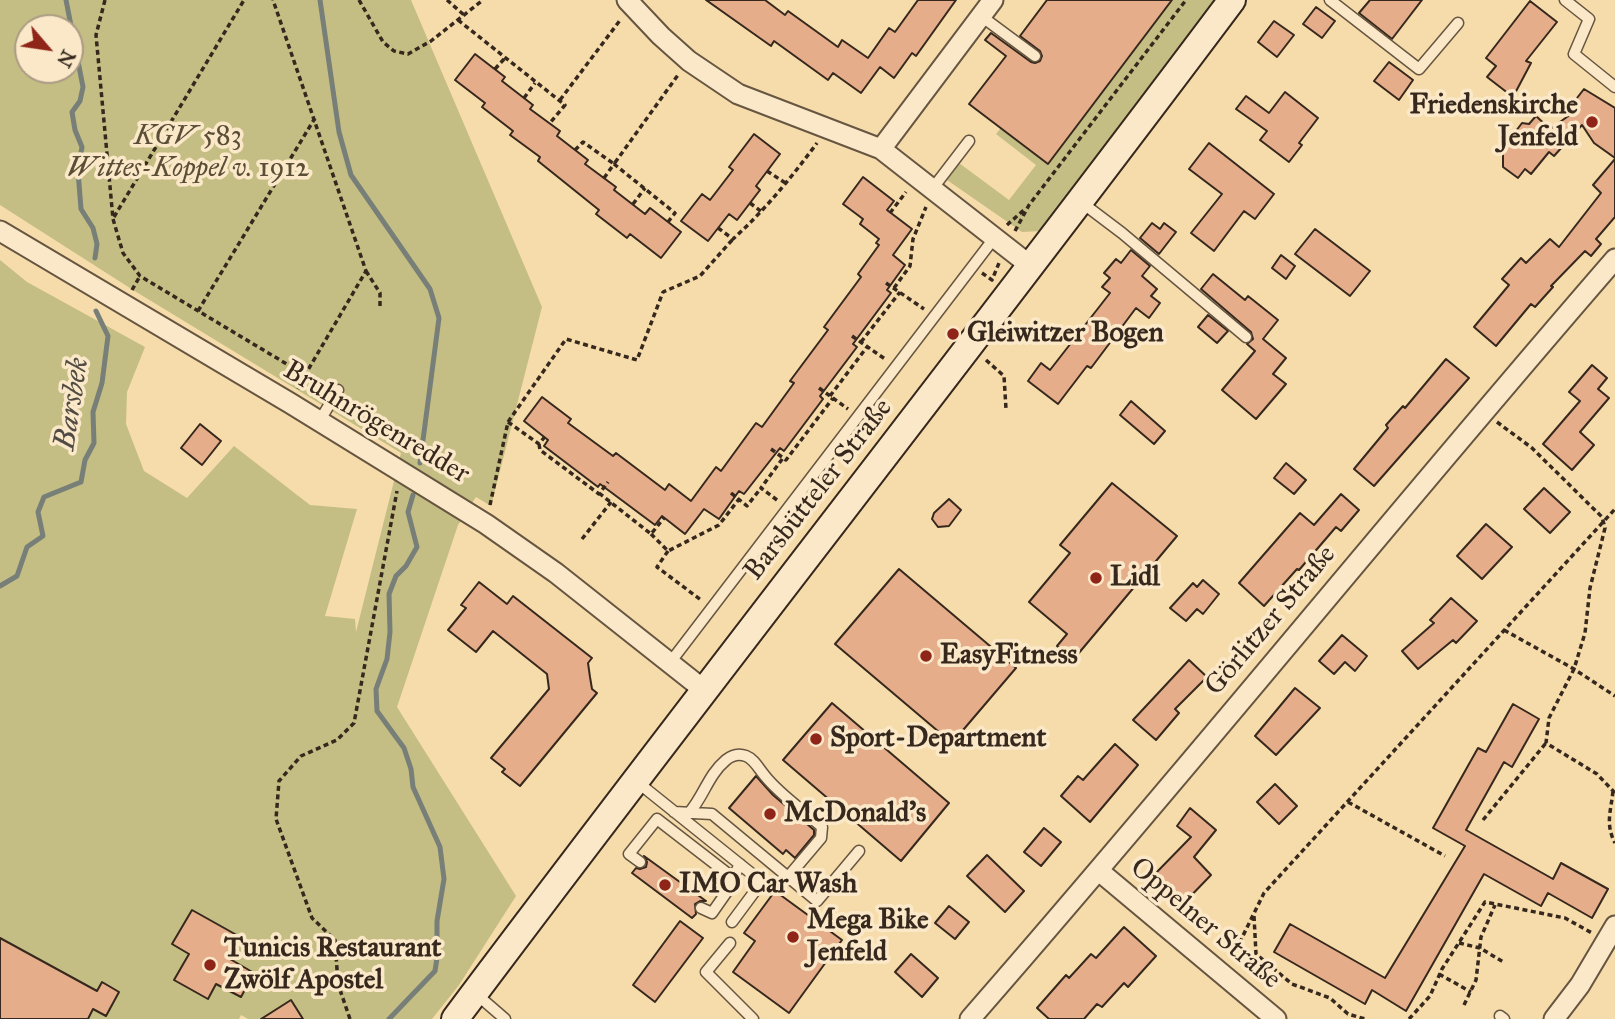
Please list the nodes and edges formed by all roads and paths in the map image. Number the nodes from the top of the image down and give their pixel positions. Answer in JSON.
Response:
{"nodes":[{"id":1,"x":105,"y":0,"type":"edge"},
{"id":2,"x":244,"y":0,"type":"edge"},
{"id":3,"x":273,"y":0,"type":"edge"},
{"id":4,"x":359,"y":0,"type":"edge"},
{"id":5,"x":447,"y":0,"type":"edge"},
{"id":6,"x":469,"y":0,"type":"edge"},
{"id":7,"x":483,"y":0,"type":"edge"},
{"id":8,"x":627,"y":0,"type":"edge"},
{"id":9,"x":993,"y":0,"type":"edge"},
{"id":10,"x":1186,"y":0,"type":"edge"},
{"id":11,"x":1232,"y":0,"type":"edge"},
{"id":12,"x":1330,"y":0,"type":"edge"},
{"id":13,"x":1565,"y":0,"type":"edge"},
{"id":14,"x":476,"y":6,"type":"junction"},
{"id":15,"x":464,"y":15,"type":"junction"},
{"id":16,"x":981,"y":16,"type":"junction"},
{"id":17,"x":458,"y":20,"type":"junction"},
{"id":18,"x":1458,"y":23,"type":"dead end"},
{"id":19,"x":614,"y":26,"type":"dead end"},
{"id":20,"x":1035,"y":56,"type":"dead end"},
{"id":21,"x":505,"y":58,"type":"junction"},
{"id":22,"x":689,"y":61,"type":"junction"},
{"id":23,"x":495,"y":69,"type":"dead end"},
{"id":24,"x":536,"y":83,"type":"junction"},
{"id":25,"x":1615,"y":87,"type":"edge"},
{"id":26,"x":524,"y":98,"type":"dead end"},
{"id":27,"x":560,"y":100,"type":"junction"},
{"id":28,"x":315,"y":118,"type":"junction"},
{"id":29,"x":549,"y":124,"type":"dead end"},
{"id":30,"x":827,"y":130,"type":"junction"},
{"id":31,"x":969,"y":141,"type":"dead end"},
{"id":32,"x":881,"y":149,"type":"junction"},
{"id":33,"x":575,"y":150,"type":"dead end"},
{"id":34,"x":614,"y":164,"type":"junction"},
{"id":35,"x":768,"y":171,"type":"dead end"},
{"id":36,"x":604,"y":178,"type":"dead end"},
{"id":37,"x":926,"y":182,"type":"junction"},
{"id":38,"x":787,"y":184,"type":"junction"},
{"id":39,"x":645,"y":188,"type":"junction"},
{"id":40,"x":1081,"y":202,"type":"junction"},
{"id":41,"x":750,"y":203,"type":"dead end"},
{"id":42,"x":633,"y":204,"type":"dead end"},
{"id":43,"x":1029,"y":205,"type":"junction"},
{"id":44,"x":762,"y":212,"type":"junction"},
{"id":45,"x":890,"y":213,"type":"dead end"},
{"id":46,"x":113,"y":219,"type":"junction"},
{"id":47,"x":668,"y":222,"type":"dead end"},
{"id":48,"x":718,"y":228,"type":"dead end"},
{"id":49,"x":0,"y":231,"type":"edge"},
{"id":50,"x":733,"y":239,"type":"junction"},
{"id":51,"x":1001,"y":242,"type":"junction"},
{"id":52,"x":1615,"y":259,"type":"edge"},
{"id":53,"x":972,"y":265,"type":"junction"},
{"id":54,"x":1032,"y":267,"type":"junction"},
{"id":55,"x":366,"y":271,"type":"junction"},
{"id":56,"x":886,"y":282,"type":"dead end"},
{"id":57,"x":894,"y":288,"type":"junction"},
{"id":58,"x":900,"y":292,"type":"junction"},
{"id":59,"x":380,"y":307,"type":"dead end"},
{"id":60,"x":198,"y":311,"type":"junction"},
{"id":61,"x":934,"y":316,"type":"junction"},
{"id":62,"x":852,"y":336,"type":"dead end"},
{"id":63,"x":1245,"y":337,"type":"dead end"},
{"id":64,"x":861,"y":342,"type":"junction"},
{"id":65,"x":867,"y":346,"type":"junction"},
{"id":66,"x":971,"y":346,"type":"junction"},
{"id":67,"x":895,"y":367,"type":"junction"},
{"id":68,"x":819,"y":388,"type":"dead end"},
{"id":69,"x":338,"y":390,"type":"dead end"},
{"id":70,"x":832,"y":397,"type":"junction"},
{"id":71,"x":1006,"y":409,"type":"dead end"},
{"id":72,"x":1483,"y":411,"type":"junction"},
{"id":73,"x":858,"y":416,"type":"junction"},
{"id":74,"x":319,"y":422,"type":"junction"},
{"id":75,"x":508,"y":422,"type":"junction"},
{"id":76,"x":547,"y":434,"type":"dead end"},
{"id":77,"x":539,"y":444,"type":"junction"},
{"id":78,"x":771,"y":449,"type":"dead end"},
{"id":79,"x":783,"y":458,"type":"junction"},
{"id":80,"x":401,"y":471,"type":"junction"},
{"id":81,"x":608,"y":482,"type":"dead end"},
{"id":82,"x":761,"y":488,"type":"junction"},
{"id":83,"x":599,"y":493,"type":"junction"},
{"id":84,"x":731,"y":493,"type":"dead end"},
{"id":85,"x":739,"y":499,"type":"junction"},
{"id":86,"x":611,"y":502,"type":"junction"},
{"id":87,"x":788,"y":508,"type":"junction"},
{"id":88,"x":1615,"y":509,"type":"edge"},
{"id":89,"x":664,"y":518,"type":"dead end"},
{"id":90,"x":1603,"y":522,"type":"junction"},
{"id":91,"x":486,"y":524,"type":"junction"},
{"id":92,"x":652,"y":534,"type":"junction"},
{"id":93,"x":582,"y":539,"type":"dead end"},
{"id":94,"x":668,"y":551,"type":"junction"},
{"id":95,"x":711,"y":608,"type":"junction"},
{"id":96,"x":1504,"y":630,"type":"junction"},
{"id":97,"x":669,"y":664,"type":"junction"},
{"id":98,"x":1574,"y":669,"type":"junction"},
{"id":99,"x":704,"y":690,"type":"junction"},
{"id":100,"x":1615,"y":696,"type":"edge"},
{"id":101,"x":1546,"y":743,"type":"junction"},
{"id":102,"x":635,"y":781,"type":"junction"},
{"id":103,"x":1614,"y":792,"type":"edge"},
{"id":104,"x":1348,"y":802,"type":"junction"},
{"id":105,"x":674,"y":812,"type":"junction"},
{"id":106,"x":689,"y":813,"type":"junction"},
{"id":107,"x":1483,"y":820,"type":"dead end"},
{"id":108,"x":1615,"y":842,"type":"edge"},
{"id":109,"x":859,"y":851,"type":"dead end"},
{"id":110,"x":1445,"y":856,"type":"dead end"},
{"id":111,"x":640,"y":862,"type":"dead end"},
{"id":112,"x":740,"y":863,"type":"junction"},
{"id":113,"x":1099,"y":871,"type":"junction"},
{"id":114,"x":732,"y":877,"type":"junction"},
{"id":115,"x":788,"y":877,"type":"junction"},
{"id":116,"x":1496,"y":905,"type":"junction"},
{"id":117,"x":701,"y":908,"type":"dead end"},
{"id":118,"x":1254,"y":914,"type":"junction"},
{"id":119,"x":732,"y":922,"type":"dead end"},
{"id":120,"x":1611,"y":934,"type":"edge"},
{"id":121,"x":730,"y":943,"type":"dead end"},
{"id":122,"x":1458,"y":943,"type":"junction"},
{"id":123,"x":1480,"y":948,"type":"junction"},
{"id":124,"x":1505,"y":963,"type":"dead end"},
{"id":125,"x":1439,"y":974,"type":"junction"},
{"id":126,"x":1223,"y":975,"type":"junction"},
{"id":127,"x":1471,"y":992,"type":"junction"},
{"id":128,"x":475,"y":993,"type":"junction"},
{"id":129,"x":1464,"y":1005,"type":"dead end"},
{"id":130,"x":350,"y":1019,"type":"edge"},
{"id":131,"x":455,"y":1019,"type":"edge"},
{"id":132,"x":505,"y":1019,"type":"edge"},
{"id":133,"x":753,"y":1019,"type":"edge"},
{"id":134,"x":970,"y":1019,"type":"edge"},
{"id":135,"x":1276,"y":1019,"type":"edge"},
{"id":136,"x":1365,"y":1019,"type":"edge"},
{"id":137,"x":1409,"y":1019,"type":"edge"},
{"id":138,"x":1554,"y":1019,"type":"edge"}],
"edges":[{"from":1,"to":46,"type":"path"},
{"from":2,"to":46,"type":"path"},
{"from":3,"to":28,"type":"path"},
{"from":4,"to":17,"type":"path"},
{"from":5,"to":15,"type":"path"},
{"from":6,"to":14,"type":"path"},
{"from":7,"to":14,"type":"path"},
{"from":8,"to":22,"type":"street"},
{"from":9,"to":16,"type":"street"},
{"from":10,"to":43,"type":"path"},
{"from":11,"to":40,"type":"main road","name":"Barsbütteler Straße"},
{"from":12,"to":18,"type":"lane"},
{"from":13,"to":25,"type":"lane"},
{"from":14,"to":15,"type":"path"},
{"from":15,"to":17,"type":"path"},
{"from":16,"to":20,"type":"lane"},
{"from":16,"to":32,"type":"street"},
{"from":17,"to":21,"type":"path"},
{"from":19,"to":27,"type":"path"},
{"from":21,"to":23,"type":"path"},
{"from":21,"to":24,"type":"path"},
{"from":22,"to":30,"type":"street"},
{"from":22,"to":34,"type":"path"},
{"from":24,"to":26,"type":"path"},
{"from":24,"to":27,"type":"path"},
{"from":27,"to":29,"type":"path"},
{"from":28,"to":55,"type":"path"},
{"from":28,"to":60,"type":"path"},
{"from":30,"to":32,"type":"street"},
{"from":30,"to":38,"type":"path"},
{"from":31,"to":37,"type":"lane"},
{"from":32,"to":37,"type":"street"},
{"from":33,"to":34,"type":"path"},
{"from":34,"to":36,"type":"path"},
{"from":34,"to":39,"type":"path"},
{"from":35,"to":38,"type":"path"},
{"from":37,"to":45,"type":"path"},
{"from":37,"to":51,"type":"street"},
{"from":37,"to":57,"type":"path"},
{"from":38,"to":44,"type":"path"},
{"from":39,"to":42,"type":"path"},
{"from":39,"to":47,"type":"path"},
{"from":40,"to":54,"type":"main road","name":"Barsbütteler Straße"},
{"from":40,"to":63,"type":"lane"},
{"from":41,"to":44,"type":"path"},
{"from":43,"to":51,"type":"path"},
{"from":43,"to":51,"type":"path"},
{"from":44,"to":50,"type":"path"},
{"from":46,"to":60,"type":"path"},
{"from":48,"to":50,"type":"path"},
{"from":49,"to":74,"type":"street","name":"Bruhnrögenredder"},
{"from":50,"to":75,"type":"path"},
{"from":51,"to":53,"type":"lane"},
{"from":51,"to":53,"type":"path"},
{"from":51,"to":54,"type":"street"},
{"from":52,"to":72,"type":"street","name":"Görlitzer Straße"},
{"from":53,"to":61,"type":"lane"},
{"from":54,"to":66,"type":"main road","name":"Barsbütteler Straße"},
{"from":55,"to":59,"type":"path"},
{"from":55,"to":60,"type":"path"},
{"from":56,"to":57,"type":"path"},
{"from":57,"to":58,"type":"path"},
{"from":58,"to":61,"type":"path"},
{"from":58,"to":64,"type":"path"},
{"from":61,"to":67,"type":"lane"},
{"from":62,"to":64,"type":"path"},
{"from":64,"to":65,"type":"path"},
{"from":65,"to":67,"type":"path"},
{"from":65,"to":70,"type":"path"},
{"from":66,"to":71,"type":"path"},
{"from":66,"to":99,"type":"main road","name":"Barsbütteler Straße"},
{"from":67,"to":73,"type":"lane"},
{"from":68,"to":70,"type":"path"},
{"from":69,"to":74,"type":"lane"},
{"from":70,"to":73,"type":"path"},
{"from":70,"to":79,"type":"path"},
{"from":72,"to":90,"type":"path"},
{"from":72,"to":113,"type":"street","name":"Görlitzer Straße"},
{"from":73,"to":87,"type":"lane"},
{"from":74,"to":80,"type":"street","name":"Bruhnrögenredder"},
{"from":75,"to":77,"type":"path"},
{"from":75,"to":91,"type":"path"},
{"from":76,"to":77,"type":"path"},
{"from":77,"to":83,"type":"path"},
{"from":78,"to":79,"type":"path"},
{"from":79,"to":82,"type":"path"},
{"from":80,"to":91,"type":"street","name":"Bruhnrögenredder"},
{"from":80,"to":130,"type":"path"},
{"from":81,"to":83,"type":"path"},
{"from":82,"to":85,"type":"path"},
{"from":82,"to":87,"type":"path"},
{"from":83,"to":86,"type":"path"},
{"from":84,"to":85,"type":"path"},
{"from":85,"to":94,"type":"path"},
{"from":86,"to":92,"type":"path"},
{"from":86,"to":93,"type":"path"},
{"from":87,"to":95,"type":"lane"},
{"from":88,"to":90,"type":"path"},
{"from":89,"to":92,"type":"path"},
{"from":90,"to":96,"type":"path"},
{"from":90,"to":98,"type":"path"},
{"from":91,"to":97,"type":"street","name":"Bruhnrögenredder"},
{"from":92,"to":94,"type":"path"},
{"from":94,"to":95,"type":"path"},
{"from":95,"to":97,"type":"lane"},
{"from":96,"to":98,"type":"path"},
{"from":96,"to":104,"type":"path"},
{"from":97,"to":99,"type":"street","name":"Bruhnrögenredder"},
{"from":98,"to":100,"type":"path"},
{"from":98,"to":101,"type":"path"},
{"from":99,"to":102,"type":"main road","name":"Barsbütteler Straße"},
{"from":101,"to":103,"type":"path"},
{"from":101,"to":107,"type":"path"},
{"from":102,"to":105,"type":"lane"},
{"from":102,"to":128,"type":"main road","name":"Barsbütteler Straße"},
{"from":103,"to":108,"type":"path"},
{"from":104,"to":110,"type":"path"},
{"from":104,"to":118,"type":"path"},
{"from":105,"to":106,"type":"lane"},
{"from":105,"to":112,"type":"lane"},
{"from":106,"to":115,"type":"lane"},
{"from":106,"to":115,"type":"lane"},
{"from":109,"to":115,"type":"lane"},
{"from":111,"to":114,"type":"lane"},
{"from":112,"to":114,"type":"lane"},
{"from":112,"to":119,"type":"lane"},
{"from":113,"to":126,"type":"street","name":"Oppelner Straße"},
{"from":113,"to":134,"type":"street","name":"Görlitzer Straße"},
{"from":114,"to":117,"type":"lane"},
{"from":116,"to":120,"type":"path"},
{"from":116,"to":122,"type":"path"},
{"from":116,"to":123,"type":"path"},
{"from":118,"to":126,"type":"path"},
{"from":118,"to":136,"type":"path"},
{"from":120,"to":138,"type":"street"},
{"from":121,"to":133,"type":"lane"},
{"from":122,"to":123,"type":"path"},
{"from":122,"to":125,"type":"path"},
{"from":123,"to":124,"type":"path"},
{"from":123,"to":127,"type":"path"},
{"from":125,"to":127,"type":"path"},
{"from":125,"to":137,"type":"path"},
{"from":126,"to":135,"type":"street","name":"Oppelner Straße"},
{"from":127,"to":129,"type":"path"},
{"from":128,"to":131,"type":"main road","name":"Barsbütteler Straße"},
{"from":128,"to":132,"type":"lane"}]}
